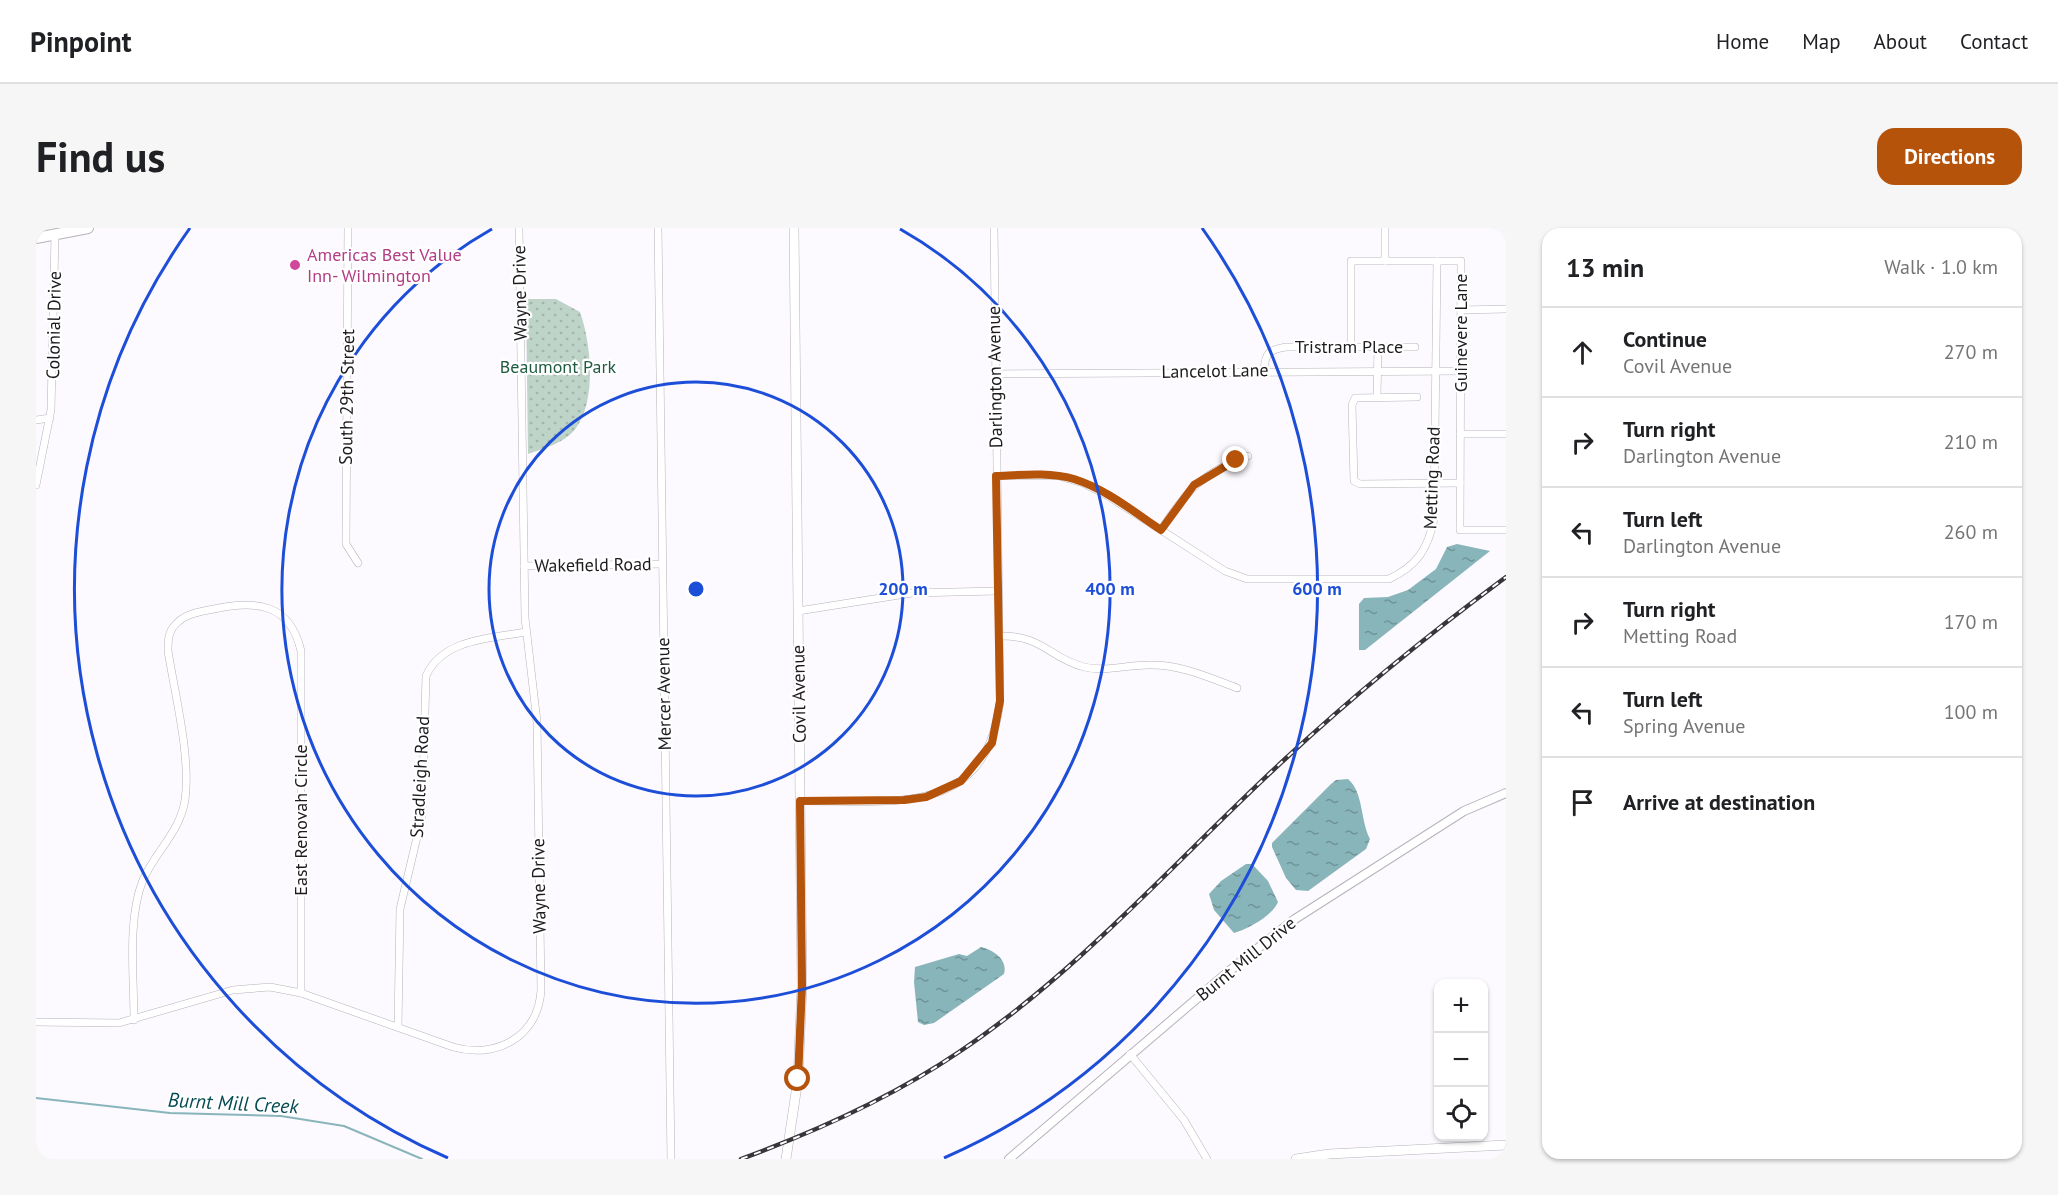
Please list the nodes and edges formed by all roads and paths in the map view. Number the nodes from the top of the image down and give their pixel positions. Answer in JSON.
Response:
{"nodes":[{"id":1,"x":88,"y":228,"type":"edge"},
{"id":2,"x":348,"y":228,"type":"edge"},
{"id":3,"x":519,"y":228,"type":"edge"},
{"id":4,"x":658,"y":228,"type":"edge"},
{"id":5,"x":794,"y":228,"type":"edge"},
{"id":6,"x":994,"y":228,"type":"edge"},
{"id":7,"x":1385,"y":228,"type":"edge"},
{"id":8,"x":75,"y":229,"type":"edge"},
{"id":9,"x":56,"y":235,"type":"junction"},
{"id":10,"x":36,"y":238,"type":"edge"},
{"id":11,"x":1385,"y":261,"type":"junction"},
{"id":12,"x":1437,"y":261,"type":"junction"},
{"id":13,"x":1506,"y":309,"type":"edge"},
{"id":14,"x":1461,"y":310,"type":"junction"},
{"id":15,"x":1351,"y":347,"type":"junction"},
{"id":16,"x":1378,"y":347,"type":"junction"},
{"id":17,"x":1415,"y":347,"type":"dead end"},
{"id":18,"x":1378,"y":370,"type":"junction"},
{"id":19,"x":1435,"y":370,"type":"junction"},
{"id":20,"x":1461,"y":370,"type":"junction"},
{"id":21,"x":1264,"y":371,"type":"junction"},
{"id":22,"x":995,"y":374,"type":"junction"},
{"id":23,"x":1377,"y":397,"type":"junction"},
{"id":24,"x":1418,"y":397,"type":"dead end"},
{"id":25,"x":50,"y":418,"type":"junction"},
{"id":26,"x":36,"y":420,"type":"edge"},
{"id":27,"x":1460,"y":434,"type":"junction"},
{"id":28,"x":1506,"y":434,"type":"edge"},
{"id":29,"x":1248,"y":456,"type":"dead end"},
{"id":30,"x":996,"y":476,"type":"junction"},
{"id":31,"x":1434,"y":483,"type":"junction"},
{"id":32,"x":1460,"y":483,"type":"junction"},
{"id":33,"x":36,"y":485,"type":"edge"},
{"id":34,"x":1161,"y":530,"type":"junction"},
{"id":35,"x":1506,"y":530,"type":"edge"},
{"id":36,"x":358,"y":563,"type":"dead end"},
{"id":37,"x":662,"y":564,"type":"junction"},
{"id":38,"x":524,"y":566,"type":"junction"},
{"id":39,"x":997,"y":591,"type":"junction"},
{"id":40,"x":798,"y":611,"type":"junction"},
{"id":41,"x":526,"y":632,"type":"junction"},
{"id":42,"x":999,"y":636,"type":"junction"},
{"id":43,"x":1237,"y":688,"type":"dead end"},
{"id":44,"x":1506,"y":793,"type":"edge"},
{"id":45,"x":800,"y":801,"type":"junction"},
{"id":46,"x":301,"y":993,"type":"junction"},
{"id":47,"x":134,"y":1020,"type":"junction"},
{"id":48,"x":36,"y":1022,"type":"edge"},
{"id":49,"x":398,"y":1026,"type":"junction"},
{"id":50,"x":1130,"y":1054,"type":"junction"},
{"id":51,"x":1506,"y":1145,"type":"edge"},
{"id":52,"x":671,"y":1159,"type":"edge"},
{"id":53,"x":786,"y":1159,"type":"edge"},
{"id":54,"x":1009,"y":1159,"type":"edge"},
{"id":55,"x":1207,"y":1159,"type":"edge"},
{"id":56,"x":1296,"y":1159,"type":"edge"}],
"edges":[{"from":1,"to":8,"type":"main road"},
{"from":2,"to":36,"type":"street","name":"South 29th Street"},
{"from":3,"to":38,"type":"street","name":"Wayne Drive"},
{"from":4,"to":37,"type":"street","name":"Mercer Avenue"},
{"from":5,"to":40,"type":"main road","name":"Covil Avenue"},
{"from":6,"to":22,"type":"street","name":"Darlington Avenue"},
{"from":7,"to":11,"type":"street"},
{"from":8,"to":9,"type":"main road"},
{"from":9,"to":10,"type":"main road"},
{"from":9,"to":25,"type":"street","name":"Colonial Drive"},
{"from":11,"to":12,"type":"street","name":"Guinevere Lane"},
{"from":11,"to":15,"type":"street","name":"Guinevere Lane"},
{"from":12,"to":14,"type":"street","name":"Guinevere Lane"},
{"from":12,"to":19,"type":"street","name":"Metting Road"},
{"from":13,"to":14,"type":"street"},
{"from":14,"to":20,"type":"street","name":"Guinevere Lane"},
{"from":15,"to":16,"type":"street","name":"Tristram Place"},
{"from":15,"to":21,"type":"street","name":"Tristram Place"},
{"from":16,"to":17,"type":"street","name":"Tristram Place"},
{"from":16,"to":18,"type":"street"},
{"from":18,"to":19,"type":"street","name":"Lancelot Lane"},
{"from":18,"to":21,"type":"street","name":"Lancelot Lane"},
{"from":18,"to":23,"type":"street"},
{"from":19,"to":20,"type":"street","name":"Lancelot Lane"},
{"from":19,"to":31,"type":"street","name":"Metting Road"},
{"from":20,"to":27,"type":"street","name":"Guinevere Lane"},
{"from":21,"to":22,"type":"street","name":"Lancelot Lane"},
{"from":22,"to":30,"type":"street","name":"Darlington Avenue"},
{"from":23,"to":24,"type":"street"},
{"from":23,"to":31,"type":"street"},
{"from":25,"to":26,"type":"street"},
{"from":25,"to":33,"type":"street","name":"Colonial Drive"},
{"from":27,"to":28,"type":"street"},
{"from":27,"to":32,"type":"street","name":"Guinevere Lane"},
{"from":29,"to":34,"type":"street"},
{"from":30,"to":34,"type":"street","name":"Metting Road"},
{"from":30,"to":39,"type":"street","name":"Darlington Avenue"},
{"from":31,"to":32,"type":"street"},
{"from":31,"to":34,"type":"street","name":"Metting Road"},
{"from":32,"to":35,"type":"street","name":"Guinevere Lane"},
{"from":37,"to":38,"type":"street","name":"Wakefield Road"},
{"from":37,"to":52,"type":"street","name":"Mercer Avenue"},
{"from":38,"to":41,"type":"street","name":"Wayne Drive"},
{"from":39,"to":40,"type":"street"},
{"from":39,"to":42,"type":"street","name":"Darlington Avenue"},
{"from":40,"to":45,"type":"main road","name":"Covil Avenue"},
{"from":41,"to":49,"type":"street","name":"Stradleigh Road"},
{"from":41,"to":49,"type":"street","name":"Wayne Drive"},
{"from":42,"to":43,"type":"street"},
{"from":42,"to":45,"type":"street","name":"Darlington Avenue"},
{"from":44,"to":50,"type":"street","name":"Burnt Mill Drive"},
{"from":45,"to":53,"type":"main road","name":"Covil Avenue"},
{"from":46,"to":47,"type":"street","name":"Wayne Drive"},
{"from":46,"to":47,"type":"street","name":"East Renovah Circle"},
{"from":46,"to":49,"type":"street","name":"Wayne Drive"},
{"from":47,"to":48,"type":"street","name":"Wayne Drive"},
{"from":50,"to":54,"type":"street","name":"Burnt Mill Drive"},
{"from":50,"to":55,"type":"street"},
{"from":51,"to":56,"type":"main road"}]}
